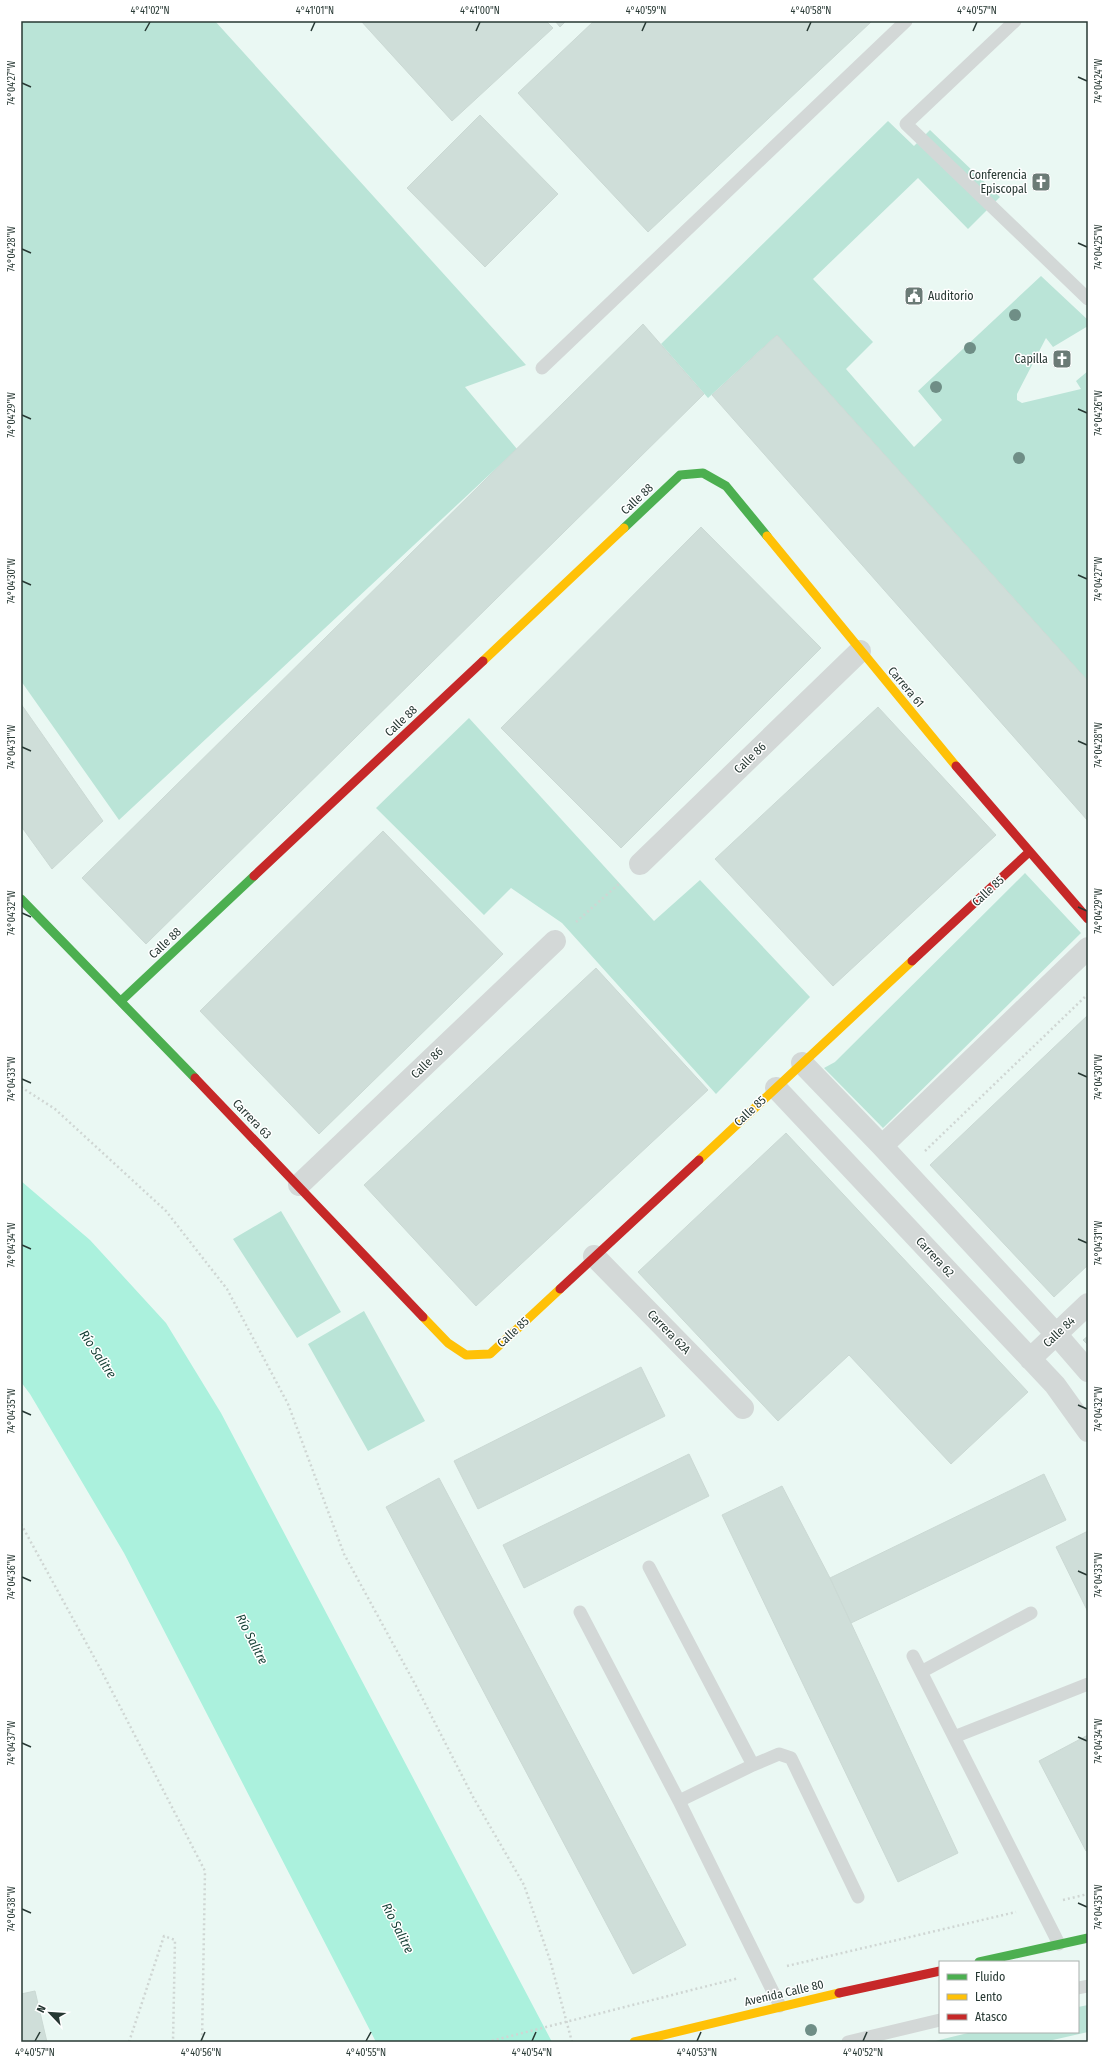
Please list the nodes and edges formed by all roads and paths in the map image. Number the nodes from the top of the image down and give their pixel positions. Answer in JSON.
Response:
{"nodes":[{"id":1,"x":906,"y":21,"type":"edge"},
{"id":2,"x":1015,"y":21,"type":"edge"},
{"id":3,"x":1088,"y":299,"type":"edge"},
{"id":4,"x":542,"y":368,"type":"dead end"},
{"id":5,"x":704,"y":473,"type":"joint"},
{"id":6,"x":860,"y":651,"type":"junction"},
{"id":7,"x":1028,"y":853,"type":"junction"},
{"id":8,"x":640,"y":864,"type":"joint"},
{"id":9,"x":21,"y":898,"type":"edge"},
{"id":10,"x":1088,"y":919,"type":"edge"},
{"id":11,"x":555,"y":941,"type":"joint"},
{"id":12,"x":1088,"y":948,"type":"edge"},
{"id":13,"x":1088,"y":994,"type":"edge"},
{"id":14,"x":121,"y":1001,"type":"junction"},
{"id":15,"x":802,"y":1063,"type":"junction"},
{"id":16,"x":21,"y":1087,"type":"edge"},
{"id":17,"x":776,"y":1088,"type":"junction"},
{"id":18,"x":882,"y":1146,"type":"junction"},
{"id":19,"x":905,"y":1171,"type":"junction"},
{"id":20,"x":299,"y":1186,"type":"junction"},
{"id":21,"x":594,"y":1256,"type":"junction"},
{"id":22,"x":1088,"y":1304,"type":"edge"},
{"id":23,"x":1056,"y":1334,"type":"junction"},
{"id":24,"x":466,"y":1355,"type":"joint"},
{"id":25,"x":1030,"y":1359,"type":"junction"},
{"id":26,"x":1088,"y":1371,"type":"edge"},
{"id":27,"x":743,"y":1408,"type":"dead end"},
{"id":28,"x":1088,"y":1431,"type":"edge"},
{"id":29,"x":21,"y":1524,"type":"edge"},
{"id":30,"x":648,"y":1567,"type":"dead end"},
{"id":31,"x":580,"y":1612,"type":"dead end"},
{"id":32,"x":1031,"y":1614,"type":"dead end"},
{"id":33,"x":913,"y":1656,"type":"dead end"},
{"id":34,"x":921,"y":1672,"type":"junction"},
{"id":35,"x":1088,"y":1684,"type":"edge"},
{"id":36,"x":954,"y":1737,"type":"junction"},
{"id":37,"x":753,"y":1765,"type":"junction"},
{"id":38,"x":679,"y":1801,"type":"junction"},
{"id":39,"x":858,"y":1897,"type":"dead end"},
{"id":40,"x":1088,"y":1938,"type":"edge"},
{"id":41,"x":1059,"y":1944,"type":"junction"},
{"id":42,"x":983,"y":1961,"type":"edge"},
{"id":43,"x":939,"y":1971,"type":"edge"},
{"id":44,"x":780,"y":2006,"type":"junction"},
{"id":45,"x":939,"y":2020,"type":"edge"},
{"id":46,"x":129,"y":2042,"type":"edge"},
{"id":47,"x":173,"y":2042,"type":"edge"},
{"id":48,"x":202,"y":2042,"type":"edge"},
{"id":49,"x":572,"y":2042,"type":"edge"},
{"id":50,"x":634,"y":2042,"type":"edge"},
{"id":51,"x":848,"y":2042,"type":"edge"}],
"edges":[{"from":1,"to":4,"type":"lane"},
{"from":2,"to":3,"type":"lane"},
{"from":5,"to":6,"type":"main road","name":"Carrera 61"},
{"from":5,"to":14,"type":"main road","name":"Calle 88"},
{"from":6,"to":7,"type":"main road","name":"Carrera 61"},
{"from":6,"to":8,"type":"street","name":"Calle 86"},
{"from":7,"to":10,"type":"main road","name":"Carrera 61"},
{"from":7,"to":15,"type":"main road","name":"Calle 85"},
{"from":8,"to":11,"type":"path"},
{"from":9,"to":14,"type":"main road","name":"Carrera 63"},
{"from":11,"to":20,"type":"street","name":"Calle 86"},
{"from":12,"to":18,"type":"street"},
{"from":13,"to":19,"type":"path"},
{"from":14,"to":20,"type":"main road","name":"Carrera 63"},
{"from":15,"to":17,"type":"main road","name":"Calle 85"},
{"from":15,"to":18,"type":"street"},
{"from":16,"to":49,"type":"path"},
{"from":17,"to":21,"type":"main road","name":"Calle 85"},
{"from":17,"to":25,"type":"street","name":"Carrera 62"},
{"from":18,"to":19,"type":"street"},
{"from":19,"to":23,"type":"street"},
{"from":20,"to":24,"type":"main road","name":"Carrera 63"},
{"from":21,"to":24,"type":"main road","name":"Calle 85"},
{"from":21,"to":27,"type":"street","name":"Carrera 62A"},
{"from":22,"to":23,"type":"street","name":"Calle 84"},
{"from":23,"to":25,"type":"street","name":"Calle 84"},
{"from":23,"to":26,"type":"street"},
{"from":25,"to":28,"type":"street","name":"Carrera 62"},
{"from":29,"to":48,"type":"path"},
{"from":30,"to":37,"type":"lane"},
{"from":31,"to":38,"type":"lane"},
{"from":32,"to":34,"type":"lane"},
{"from":33,"to":34,"type":"lane"},
{"from":34,"to":36,"type":"lane"},
{"from":35,"to":36,"type":"lane"},
{"from":36,"to":41,"type":"lane"},
{"from":37,"to":38,"type":"lane"},
{"from":37,"to":39,"type":"lane"},
{"from":38,"to":44,"type":"lane"},
{"from":40,"to":41,"type":"main road"},
{"from":41,"to":42,"type":"main road"},
{"from":43,"to":44,"type":"main road","name":"Avenida Calle 80"},
{"from":44,"to":50,"type":"main road","name":"Avenida Calle 80"},
{"from":45,"to":51,"type":"lane"},
{"from":46,"to":47,"type":"path"}]}
